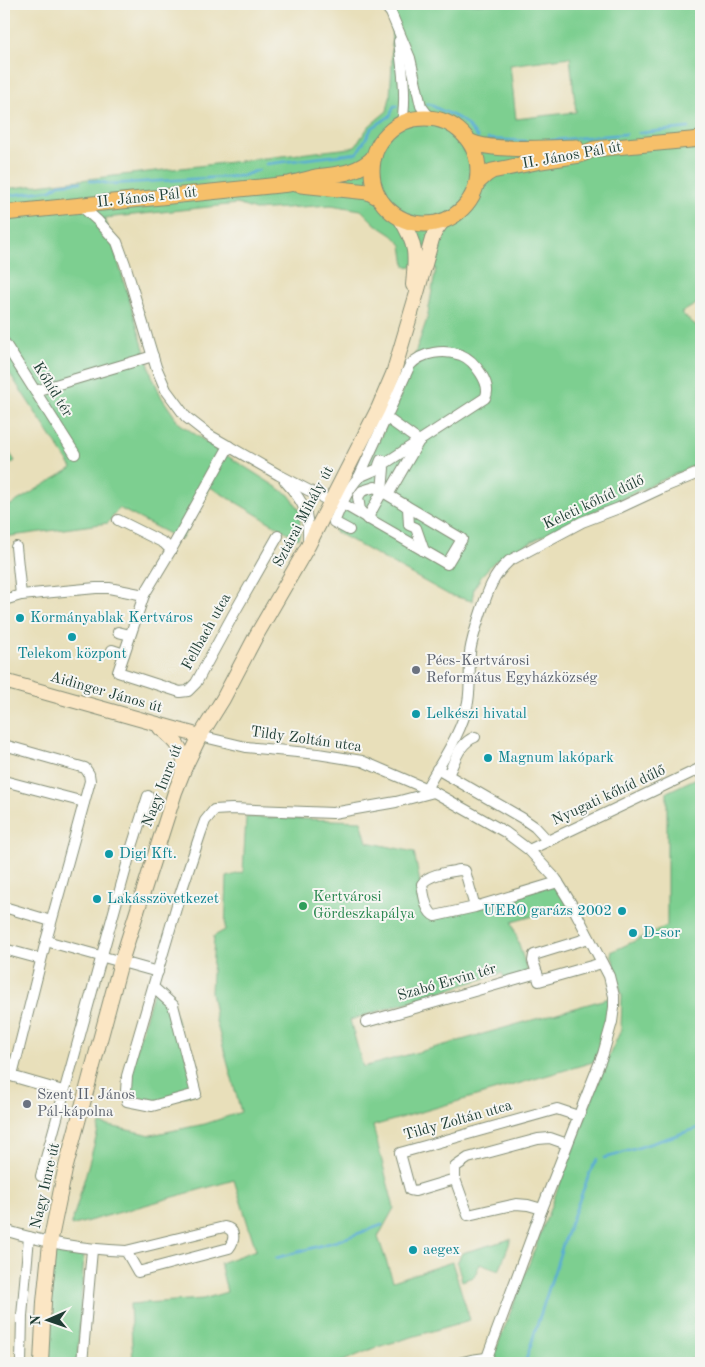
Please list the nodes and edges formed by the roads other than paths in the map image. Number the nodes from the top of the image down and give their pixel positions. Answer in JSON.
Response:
{"nodes":[{"id":1,"x":384,"y":4,"type":"edge"},
{"id":2,"x":397,"y":4,"type":"edge"},
{"id":3,"x":391,"y":13,"type":"junction"},
{"id":4,"x":398,"y":32,"type":"junction"},
{"id":5,"x":436,"y":119,"type":"junction"},
{"id":6,"x":402,"y":123,"type":"junction"},
{"id":7,"x":701,"y":139,"type":"edge"},
{"id":8,"x":469,"y":141,"type":"junction"},
{"id":9,"x":594,"y":149,"type":"junction"},
{"id":10,"x":374,"y":157,"type":"junction"},
{"id":11,"x":290,"y":184,"type":"junction"},
{"id":12,"x":477,"y":184,"type":"junction"},
{"id":13,"x":379,"y":198,"type":"junction"},
{"id":14,"x":80,"y":205,"type":"junction"},
{"id":15,"x":4,"y":213,"type":"edge"},
{"id":16,"x":400,"y":218,"type":"junction"},
{"id":17,"x":442,"y":222,"type":"junction"},
{"id":18,"x":413,"y":303,"type":"junction"},
{"id":19,"x":4,"y":342,"type":"edge"},
{"id":20,"x":153,"y":356,"type":"junction"},
{"id":21,"x":35,"y":390,"type":"junction"},
{"id":22,"x":387,"y":418,"type":"junction"},
{"id":23,"x":378,"y":437,"type":"junction"},
{"id":24,"x":419,"y":441,"type":"junction"},
{"id":25,"x":229,"y":446,"type":"junction"},
{"id":26,"x":75,"y":454,"type":"dead end"},
{"id":27,"x":368,"y":458,"type":"junction"},
{"id":28,"x":383,"y":464,"type":"junction"},
{"id":29,"x":701,"y":472,"type":"edge"},
{"id":30,"x":279,"y":475,"type":"junction"},
{"id":31,"x":359,"y":477,"type":"junction"},
{"id":32,"x":394,"y":485,"type":"junction"},
{"id":33,"x":355,"y":491,"type":"junction"},
{"id":34,"x":385,"y":493,"type":"junction"},
{"id":35,"x":376,"y":502,"type":"junction"},
{"id":36,"x":337,"y":503,"type":"junction"},
{"id":37,"x":408,"y":508,"type":"junction"},
{"id":38,"x":367,"y":519,"type":"junction"},
{"id":39,"x":118,"y":520,"type":"dead end"},
{"id":40,"x":433,"y":522,"type":"junction"},
{"id":41,"x":413,"y":526,"type":"junction"},
{"id":42,"x":349,"y":530,"type":"dead end"},
{"id":43,"x":389,"y":531,"type":"junction"},
{"id":44,"x":278,"y":536,"type":"dead end"},
{"id":45,"x":308,"y":546,"type":"junction"},
{"id":46,"x":16,"y":547,"type":"dead end"},
{"id":47,"x":171,"y":550,"type":"junction"},
{"id":48,"x":424,"y":551,"type":"junction"},
{"id":49,"x":21,"y":595,"type":"junction"},
{"id":50,"x":144,"y":595,"type":"junction"},
{"id":51,"x":4,"y":600,"type":"edge"},
{"id":52,"x":124,"y":616,"type":"dead end"},
{"id":53,"x":136,"y":619,"type":"junction"},
{"id":54,"x":118,"y":632,"type":"dead end"},
{"id":55,"x":130,"y":635,"type":"junction"},
{"id":56,"x":112,"y":650,"type":"dead end"},
{"id":57,"x":124,"y":654,"type":"junction"},
{"id":58,"x":4,"y":682,"type":"edge"},
{"id":59,"x":153,"y":723,"type":"junction"},
{"id":60,"x":200,"y":736,"type":"junction"},
{"id":61,"x":475,"y":737,"type":"dead end"},
{"id":62,"x":4,"y":745,"type":"edge"},
{"id":63,"x":185,"y":767,"type":"junction"},
{"id":64,"x":701,"y":768,"type":"edge"},
{"id":65,"x":437,"y":769,"type":"junction"},
{"id":66,"x":448,"y":775,"type":"junction"},
{"id":67,"x":4,"y":781,"type":"edge"},
{"id":68,"x":430,"y":791,"type":"junction"},
{"id":69,"x":148,"y":796,"type":"dead end"},
{"id":70,"x":84,"y":802,"type":"junction"},
{"id":71,"x":548,"y":841,"type":"junction"},
{"id":72,"x":529,"y":850,"type":"junction"},
{"id":73,"x":558,"y":882,"type":"junction"},
{"id":74,"x":4,"y":907,"type":"edge"},
{"id":75,"x":475,"y":907,"type":"junction"},
{"id":76,"x":51,"y":921,"type":"junction"},
{"id":77,"x":589,"y":938,"type":"junction"},
{"id":78,"x":46,"y":941,"type":"junction"},
{"id":79,"x":4,"y":948,"type":"edge"},
{"id":80,"x":101,"y":957,"type":"junction"},
{"id":81,"x":41,"y":959,"type":"junction"},
{"id":82,"x":121,"y":962,"type":"junction"},
{"id":83,"x":602,"y":963,"type":"junction"},
{"id":84,"x":158,"y":972,"type":"junction"},
{"id":85,"x":537,"y":974,"type":"junction"},
{"id":86,"x":154,"y":988,"type":"junction"},
{"id":87,"x":366,"y":1022,"type":"dead end"},
{"id":88,"x":8,"y":1075,"type":"edge"},
{"id":89,"x":63,"y":1091,"type":"junction"},
{"id":90,"x":578,"y":1116,"type":"junction"},
{"id":91,"x":567,"y":1144,"type":"junction"},
{"id":92,"x":41,"y":1176,"type":"dead end"},
{"id":93,"x":455,"y":1180,"type":"junction"},
{"id":94,"x":542,"y":1209,"type":"junction"},
{"id":95,"x":4,"y":1230,"type":"edge"},
{"id":96,"x":29,"y":1237,"type":"junction"},
{"id":97,"x":50,"y":1243,"type":"junction"},
{"id":98,"x":92,"y":1250,"type":"junction"},
{"id":99,"x":126,"y":1251,"type":"junction"},
{"id":100,"x":485,"y":1361,"type":"edge"},
{"id":101,"x":21,"y":1363,"type":"edge"},
{"id":102,"x":41,"y":1363,"type":"edge"},
{"id":103,"x":82,"y":1363,"type":"edge"},
{"id":104,"x":459,"y":1363,"type":"edge"}],
"edges":[{"from":1,"to":3,"type":"street"},
{"from":2,"to":3,"type":"street"},
{"from":3,"to":4,"type":"street"},
{"from":4,"to":5,"type":"street"},
{"from":4,"to":6,"type":"street"},
{"from":5,"to":6,"type":"main road"},
{"from":5,"to":8,"type":"main road"},
{"from":6,"to":10,"type":"main road"},
{"from":7,"to":9,"type":"main road","name":"II. János Pál út"},
{"from":8,"to":9,"type":"main road"},
{"from":8,"to":12,"type":"main road"},
{"from":9,"to":12,"type":"main road","name":"II. János Pál út"},
{"from":10,"to":11,"type":"main road"},
{"from":10,"to":13,"type":"main road"},
{"from":11,"to":13,"type":"main road"},
{"from":11,"to":14,"type":"main road","name":"II. János Pál út"},
{"from":12,"to":17,"type":"main road"},
{"from":13,"to":16,"type":"main road"},
{"from":14,"to":15,"type":"main road","name":"II. János Pál út"},
{"from":14,"to":20,"type":"street"},
{"from":16,"to":17,"type":"main road"},
{"from":16,"to":18,"type":"street","name":"Sztárai Mihály út"},
{"from":17,"to":18,"type":"street","name":"Sztárai Mihály út"},
{"from":18,"to":36,"type":"street","name":"Sztárai Mihály út"},
{"from":19,"to":21,"type":"street","name":"Kőhíd tér"},
{"from":20,"to":21,"type":"street"},
{"from":20,"to":25,"type":"street"},
{"from":21,"to":26,"type":"street","name":"Kőhíd tér"},
{"from":22,"to":23,"type":"street"},
{"from":22,"to":24,"type":"street"},
{"from":22,"to":24,"type":"street"},
{"from":23,"to":27,"type":"street"},
{"from":23,"to":28,"type":"street"},
{"from":24,"to":28,"type":"street"},
{"from":24,"to":32,"type":"street"},
{"from":25,"to":30,"type":"street"},
{"from":25,"to":47,"type":"street","name":"Fellbach utca"},
{"from":27,"to":28,"type":"street"},
{"from":27,"to":31,"type":"street"},
{"from":28,"to":31,"type":"street"},
{"from":28,"to":34,"type":"street"},
{"from":29,"to":65,"type":"street","name":"Keleti kőhíd dűlő"},
{"from":30,"to":36,"type":"street"},
{"from":30,"to":45,"type":"street"},
{"from":31,"to":33,"type":"street"},
{"from":32,"to":34,"type":"street"},
{"from":32,"to":37,"type":"street"},
{"from":33,"to":34,"type":"street"},
{"from":33,"to":35,"type":"street"},
{"from":33,"to":36,"type":"street"},
{"from":33,"to":38,"type":"street"},
{"from":34,"to":35,"type":"street"},
{"from":34,"to":37,"type":"street"},
{"from":35,"to":38,"type":"street"},
{"from":36,"to":38,"type":"street"},
{"from":36,"to":42,"type":"street"},
{"from":36,"to":45,"type":"street","name":"Sztárai Mihály út"},
{"from":37,"to":40,"type":"street"},
{"from":37,"to":41,"type":"street"},
{"from":38,"to":43,"type":"street"},
{"from":39,"to":47,"type":"street"},
{"from":40,"to":41,"type":"street"},
{"from":40,"to":48,"type":"street"},
{"from":41,"to":43,"type":"street"},
{"from":41,"to":48,"type":"street"},
{"from":43,"to":48,"type":"street"},
{"from":44,"to":57,"type":"street","name":"Fellbach utca"},
{"from":45,"to":60,"type":"street","name":"Sztárai Mihály út"},
{"from":46,"to":49,"type":"street"},
{"from":47,"to":50,"type":"street","name":"Fellbach utca"},
{"from":49,"to":50,"type":"street"},
{"from":49,"to":51,"type":"street"},
{"from":50,"to":53,"type":"street","name":"Fellbach utca"},
{"from":52,"to":53,"type":"street"},
{"from":53,"to":55,"type":"street","name":"Fellbach utca"},
{"from":54,"to":55,"type":"street"},
{"from":55,"to":57,"type":"street","name":"Fellbach utca"},
{"from":56,"to":57,"type":"street"},
{"from":58,"to":59,"type":"street","name":"Aidinger János út"},
{"from":59,"to":60,"type":"street","name":"Aidinger János út"},
{"from":59,"to":63,"type":"street"},
{"from":60,"to":63,"type":"street","name":"Nagy Imre út"},
{"from":60,"to":68,"type":"street","name":"Tildy Zoltán utca"},
{"from":61,"to":66,"type":"street"},
{"from":62,"to":70,"type":"street"},
{"from":63,"to":82,"type":"street","name":"Nagy Imre út"},
{"from":64,"to":71,"type":"street","name":"Nyugati kőhíd dűlő"},
{"from":65,"to":66,"type":"street"},
{"from":65,"to":68,"type":"street","name":"Keleti kőhíd dűlő"},
{"from":66,"to":71,"type":"street"},
{"from":67,"to":70,"type":"street"},
{"from":68,"to":72,"type":"street","name":"Tildy Zoltán utca"},
{"from":68,"to":84,"type":"street"},
{"from":69,"to":80,"type":"street","name":"Nagy Imre út"},
{"from":70,"to":76,"type":"street"},
{"from":71,"to":72,"type":"street","name":"Nyugati kőhíd dűlő"},
{"from":72,"to":73,"type":"street","name":"Tildy Zoltán utca"},
{"from":73,"to":75,"type":"street"},
{"from":73,"to":77,"type":"street","name":"Tildy Zoltán utca"},
{"from":74,"to":76,"type":"street"},
{"from":75,"to":75,"type":"street"},
{"from":76,"to":78,"type":"street"},
{"from":77,"to":83,"type":"street","name":"Tildy Zoltán utca"},
{"from":77,"to":85,"type":"street"},
{"from":78,"to":80,"type":"street"},
{"from":78,"to":81,"type":"street"},
{"from":79,"to":81,"type":"street"},
{"from":80,"to":82,"type":"street"},
{"from":80,"to":89,"type":"street","name":"Nagy Imre út"},
{"from":81,"to":88,"type":"street"},
{"from":82,"to":84,"type":"street"},
{"from":82,"to":97,"type":"street","name":"Nagy Imre út"},
{"from":83,"to":85,"type":"street","name":"Szabó Ervin tér"},
{"from":83,"to":90,"type":"street","name":"Tildy Zoltán utca"},
{"from":84,"to":86,"type":"street"},
{"from":85,"to":87,"type":"street","name":"Szabó Ervin tér"},
{"from":86,"to":86,"type":"street"},
{"from":88,"to":89,"type":"street"},
{"from":89,"to":92,"type":"street","name":"Nagy Imre út"},
{"from":90,"to":91,"type":"street","name":"Tildy Zoltán utca"},
{"from":90,"to":93,"type":"street","name":"Tildy Zoltán utca"},
{"from":91,"to":93,"type":"street"},
{"from":91,"to":94,"type":"street","name":"Tildy Zoltán utca"},
{"from":93,"to":94,"type":"street"},
{"from":94,"to":100,"type":"street","name":"Tildy Zoltán utca"},
{"from":95,"to":96,"type":"street"},
{"from":96,"to":97,"type":"street"},
{"from":96,"to":101,"type":"street","name":"Nagy Imre út"},
{"from":97,"to":98,"type":"street"},
{"from":97,"to":102,"type":"street","name":"Nagy Imre út"},
{"from":98,"to":99,"type":"street"},
{"from":98,"to":103,"type":"street"},
{"from":99,"to":99,"type":"street"},
{"from":100,"to":104,"type":"street","name":"Tildy Zoltán utca"}]}
